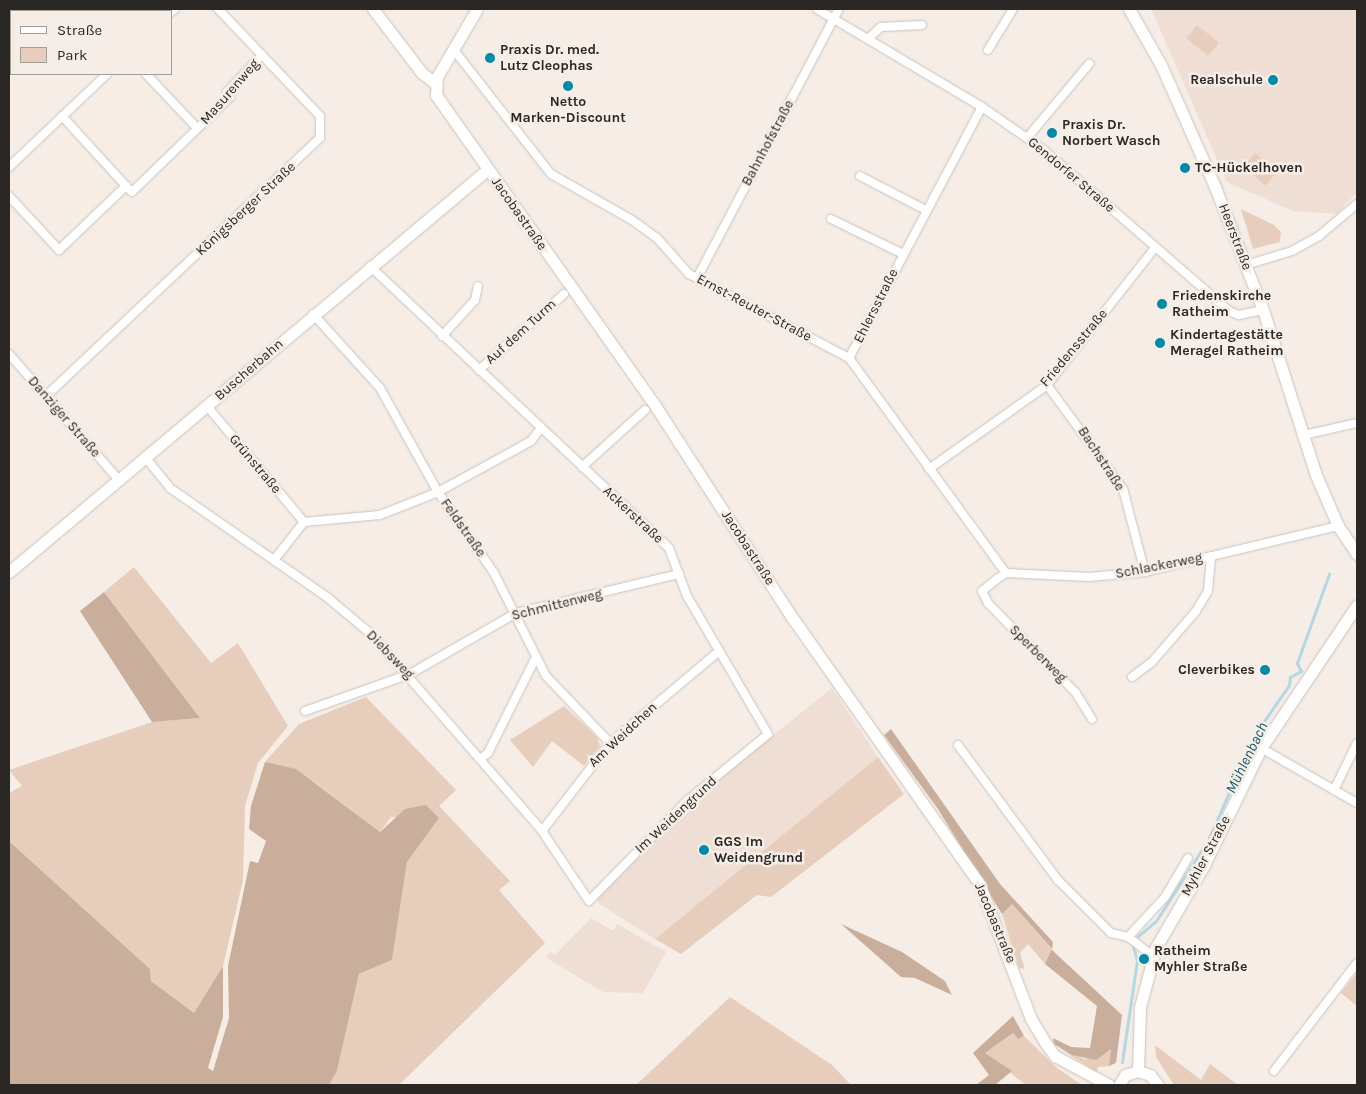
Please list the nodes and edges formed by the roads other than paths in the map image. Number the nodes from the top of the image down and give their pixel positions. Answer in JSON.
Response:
{"nodes":[{"id":1,"x":218,"y":9,"type":"edge"},
{"id":2,"x":373,"y":9,"type":"edge"},
{"id":3,"x":476,"y":9,"type":"edge"},
{"id":4,"x":817,"y":9,"type":"edge"},
{"id":5,"x":839,"y":9,"type":"edge"},
{"id":6,"x":1013,"y":9,"type":"edge"},
{"id":7,"x":1128,"y":9,"type":"edge"},
{"id":8,"x":833,"y":18,"type":"junction"},
{"id":9,"x":922,"y":25,"type":"dead end"},
{"id":10,"x":869,"y":38,"type":"junction"},
{"id":11,"x":454,"y":50,"type":"junction"},
{"id":12,"x":988,"y":50,"type":"dead end"},
{"id":13,"x":262,"y":55,"type":"junction"},
{"id":14,"x":1088,"y":64,"type":"dead end"},
{"id":15,"x":106,"y":75,"type":"edge"},
{"id":16,"x":147,"y":75,"type":"edge"},
{"id":17,"x":434,"y":83,"type":"junction"},
{"id":18,"x":982,"y":106,"type":"junction"},
{"id":19,"x":62,"y":116,"type":"junction"},
{"id":20,"x":197,"y":128,"type":"junction"},
{"id":21,"x":1027,"y":138,"type":"junction"},
{"id":22,"x":9,"y":167,"type":"edge"},
{"id":23,"x":488,"y":169,"type":"junction"},
{"id":24,"x":860,"y":176,"type":"dead end"},
{"id":25,"x":126,"y":186,"type":"junction"},
{"id":26,"x":9,"y":196,"type":"edge"},
{"id":27,"x":1357,"y":204,"type":"edge"},
{"id":28,"x":926,"y":210,"type":"junction"},
{"id":29,"x":831,"y":219,"type":"dead end"},
{"id":30,"x":1154,"y":248,"type":"junction"},
{"id":31,"x":903,"y":254,"type":"junction"},
{"id":32,"x":1246,"y":265,"type":"junction"},
{"id":33,"x":370,"y":266,"type":"junction"},
{"id":34,"x":697,"y":278,"type":"junction"},
{"id":35,"x":478,"y":286,"type":"dead end"},
{"id":36,"x":564,"y":294,"type":"dead end"},
{"id":37,"x":1263,"y":310,"type":"junction"},
{"id":38,"x":313,"y":314,"type":"junction"},
{"id":39,"x":442,"y":336,"type":"junction"},
{"id":40,"x":9,"y":354,"type":"edge"},
{"id":41,"x":849,"y":358,"type":"junction"},
{"id":42,"x":479,"y":370,"type":"junction"},
{"id":43,"x":1047,"y":385,"type":"junction"},
{"id":44,"x":46,"y":396,"type":"junction"},
{"id":45,"x":207,"y":406,"type":"junction"},
{"id":46,"x":645,"y":410,"type":"dead end"},
{"id":47,"x":1357,"y":423,"type":"edge"},
{"id":48,"x":541,"y":428,"type":"junction"},
{"id":49,"x":1304,"y":435,"type":"junction"},
{"id":50,"x":145,"y":457,"type":"junction"},
{"id":51,"x":582,"y":467,"type":"junction"},
{"id":52,"x":929,"y":469,"type":"junction"},
{"id":53,"x":119,"y":480,"type":"junction"},
{"id":54,"x":438,"y":492,"type":"junction"},
{"id":55,"x":304,"y":522,"type":"junction"},
{"id":56,"x":1338,"y":526,"type":"junction"},
{"id":57,"x":1357,"y":554,"type":"edge"},
{"id":58,"x":1211,"y":556,"type":"junction"},
{"id":59,"x":274,"y":560,"type":"junction"},
{"id":60,"x":9,"y":571,"type":"edge"},
{"id":61,"x":1145,"y":572,"type":"junction"},
{"id":62,"x":1006,"y":573,"type":"junction"},
{"id":63,"x":679,"y":574,"type":"junction"},
{"id":64,"x":1357,"y":605,"type":"edge"},
{"id":65,"x":516,"y":613,"type":"junction"},
{"id":66,"x":718,"y":652,"type":"junction"},
{"id":67,"x":535,"y":659,"type":"junction"},
{"id":68,"x":410,"y":674,"type":"junction"},
{"id":69,"x":1132,"y":677,"type":"dead end"},
{"id":70,"x":305,"y":711,"type":"dead end"},
{"id":71,"x":1092,"y":719,"type":"dead end"},
{"id":72,"x":768,"y":734,"type":"joint"},
{"id":73,"x":610,"y":743,"type":"junction"},
{"id":74,"x":1357,"y":743,"type":"edge"},
{"id":75,"x":958,"y":745,"type":"dead end"},
{"id":76,"x":1261,"y":748,"type":"junction"},
{"id":77,"x":480,"y":759,"type":"junction"},
{"id":78,"x":1334,"y":790,"type":"junction"},
{"id":79,"x":1357,"y":803,"type":"edge"},
{"id":80,"x":542,"y":831,"type":"junction"},
{"id":81,"x":1188,"y":858,"type":"dead end"},
{"id":82,"x":589,"y":901,"type":"joint"},
{"id":83,"x":1128,"y":937,"type":"junction"},
{"id":84,"x":1153,"y":956,"type":"junction"},
{"id":85,"x":1357,"y":963,"type":"edge"},
{"id":86,"x":1138,"y":1071,"type":"junction"},
{"id":87,"x":1274,"y":1071,"type":"dead end"},
{"id":88,"x":1109,"y":1085,"type":"edge"},
{"id":89,"x":1119,"y":1085,"type":"edge"},
{"id":90,"x":1158,"y":1085,"type":"edge"}],
"edges":[{"from":1,"to":13,"type":"street","name":"Königsberger Straße"},
{"from":2,"to":17,"type":"main road","name":"Jacobastraße"},
{"from":3,"to":11,"type":"main road"},
{"from":4,"to":8,"type":"street","name":"Gendorfer Straße"},
{"from":5,"to":8,"type":"street","name":"Bahnhofstraße"},
{"from":6,"to":12,"type":"street"},
{"from":7,"to":32,"type":"main road","name":"Heerstraße"},
{"from":8,"to":10,"type":"street","name":"Gendorfer Straße"},
{"from":8,"to":34,"type":"street","name":"Bahnhofstraße"},
{"from":9,"to":10,"type":"street"},
{"from":10,"to":18,"type":"street","name":"Gendorfer Straße"},
{"from":11,"to":17,"type":"main road"},
{"from":11,"to":34,"type":"street","name":"Ernst-Reuter-Straße"},
{"from":13,"to":20,"type":"street","name":"Masurenweg"},
{"from":13,"to":44,"type":"street","name":"Königsberger Straße"},
{"from":14,"to":21,"type":"street"},
{"from":15,"to":19,"type":"street"},
{"from":16,"to":20,"type":"street","name":"Masurenweg"},
{"from":17,"to":23,"type":"main road","name":"Jacobastraße"},
{"from":18,"to":21,"type":"street","name":"Gendorfer Straße"},
{"from":18,"to":28,"type":"street","name":"Ehlersstraße"},
{"from":19,"to":22,"type":"street"},
{"from":19,"to":25,"type":"street"},
{"from":20,"to":25,"type":"street","name":"Masurenweg"},
{"from":21,"to":30,"type":"street","name":"Gendorfer Straße"},
{"from":23,"to":33,"type":"main road","name":"Buscherbahn"},
{"from":23,"to":88,"type":"main road","name":"Jacobastraße"},
{"from":24,"to":28,"type":"street"},
{"from":25,"to":26,"type":"street","name":"Masurenweg"},
{"from":27,"to":32,"type":"street"},
{"from":28,"to":31,"type":"street","name":"Ehlersstraße"},
{"from":29,"to":31,"type":"street","name":"Ehlersstraße"},
{"from":30,"to":37,"type":"street","name":"Gendorfer Straße"},
{"from":30,"to":43,"type":"street","name":"Friedensstraße"},
{"from":31,"to":41,"type":"street","name":"Ehlersstraße"},
{"from":32,"to":37,"type":"main road","name":"Heerstraße"},
{"from":33,"to":38,"type":"main road","name":"Buscherbahn"},
{"from":33,"to":39,"type":"street","name":"Ackerstraße"},
{"from":34,"to":41,"type":"street","name":"Ernst-Reuter-Straße"},
{"from":35,"to":39,"type":"street"},
{"from":36,"to":42,"type":"street","name":"Auf dem Turm"},
{"from":37,"to":49,"type":"main road","name":"Heerstraße"},
{"from":38,"to":45,"type":"main road","name":"Buscherbahn"},
{"from":38,"to":54,"type":"street","name":"Feldstraße"},
{"from":39,"to":42,"type":"street","name":"Ackerstraße"},
{"from":40,"to":44,"type":"street","name":"Danziger Straße"},
{"from":41,"to":52,"type":"street","name":"Ernst-Reuter-Straße"},
{"from":42,"to":48,"type":"street","name":"Ackerstraße"},
{"from":43,"to":52,"type":"street","name":"Friedensstraße"},
{"from":43,"to":61,"type":"street","name":"Bachstraße"},
{"from":44,"to":53,"type":"street","name":"Danziger Straße"},
{"from":45,"to":50,"type":"main road","name":"Buscherbahn"},
{"from":45,"to":55,"type":"street","name":"Grünstraße"},
{"from":46,"to":51,"type":"street"},
{"from":47,"to":49,"type":"street"},
{"from":48,"to":51,"type":"street","name":"Ackerstraße"},
{"from":48,"to":54,"type":"street"},
{"from":49,"to":56,"type":"main road","name":"Heerstraße"},
{"from":50,"to":53,"type":"main road","name":"Buscherbahn"},
{"from":50,"to":59,"type":"street","name":"Diebsweg"},
{"from":51,"to":63,"type":"street","name":"Ackerstraße"},
{"from":52,"to":62,"type":"street","name":"Ernst-Reuter-Straße"},
{"from":53,"to":60,"type":"main road","name":"Buscherbahn"},
{"from":54,"to":55,"type":"street"},
{"from":54,"to":65,"type":"street","name":"Feldstraße"},
{"from":55,"to":59,"type":"street"},
{"from":56,"to":57,"type":"main road","name":"Heerstraße"},
{"from":56,"to":58,"type":"street","name":"Schlackerweg"},
{"from":58,"to":61,"type":"street","name":"Schlackerweg"},
{"from":58,"to":69,"type":"street"},
{"from":59,"to":68,"type":"street","name":"Diebsweg"},
{"from":61,"to":62,"type":"street","name":"Schlackerweg"},
{"from":62,"to":71,"type":"street","name":"Sperberweg"},
{"from":63,"to":65,"type":"street","name":"Schmittenweg"},
{"from":63,"to":66,"type":"street","name":"Ackerstraße"},
{"from":64,"to":76,"type":"main road","name":"Myhler Straße"},
{"from":65,"to":67,"type":"street","name":"Feldstraße"},
{"from":65,"to":68,"type":"street","name":"Schmittenweg"},
{"from":66,"to":72,"type":"street","name":"Ackerstraße"},
{"from":66,"to":73,"type":"street","name":"Am Weidchen"},
{"from":67,"to":73,"type":"street","name":"Feldstraße"},
{"from":67,"to":77,"type":"street"},
{"from":68,"to":70,"type":"street","name":"Schmittenweg"},
{"from":68,"to":77,"type":"street","name":"Diebsweg"},
{"from":72,"to":82,"type":"street","name":"Im Weidengrund"},
{"from":73,"to":80,"type":"street","name":"Am Weidchen"},
{"from":74,"to":78,"type":"street"},
{"from":75,"to":83,"type":"street"},
{"from":76,"to":78,"type":"street"},
{"from":76,"to":84,"type":"main road","name":"Myhler Straße"},
{"from":77,"to":80,"type":"street","name":"Diebsweg"},
{"from":78,"to":79,"type":"street"},
{"from":80,"to":82,"type":"street","name":"Diebsweg"},
{"from":81,"to":83,"type":"street","name":"Myhler Straße"},
{"from":83,"to":84,"type":"street"},
{"from":84,"to":86,"type":"main road","name":"Myhler Straße"},
{"from":85,"to":87,"type":"street"},
{"from":86,"to":89,"type":"main road"},
{"from":86,"to":90,"type":"main road"}]}
